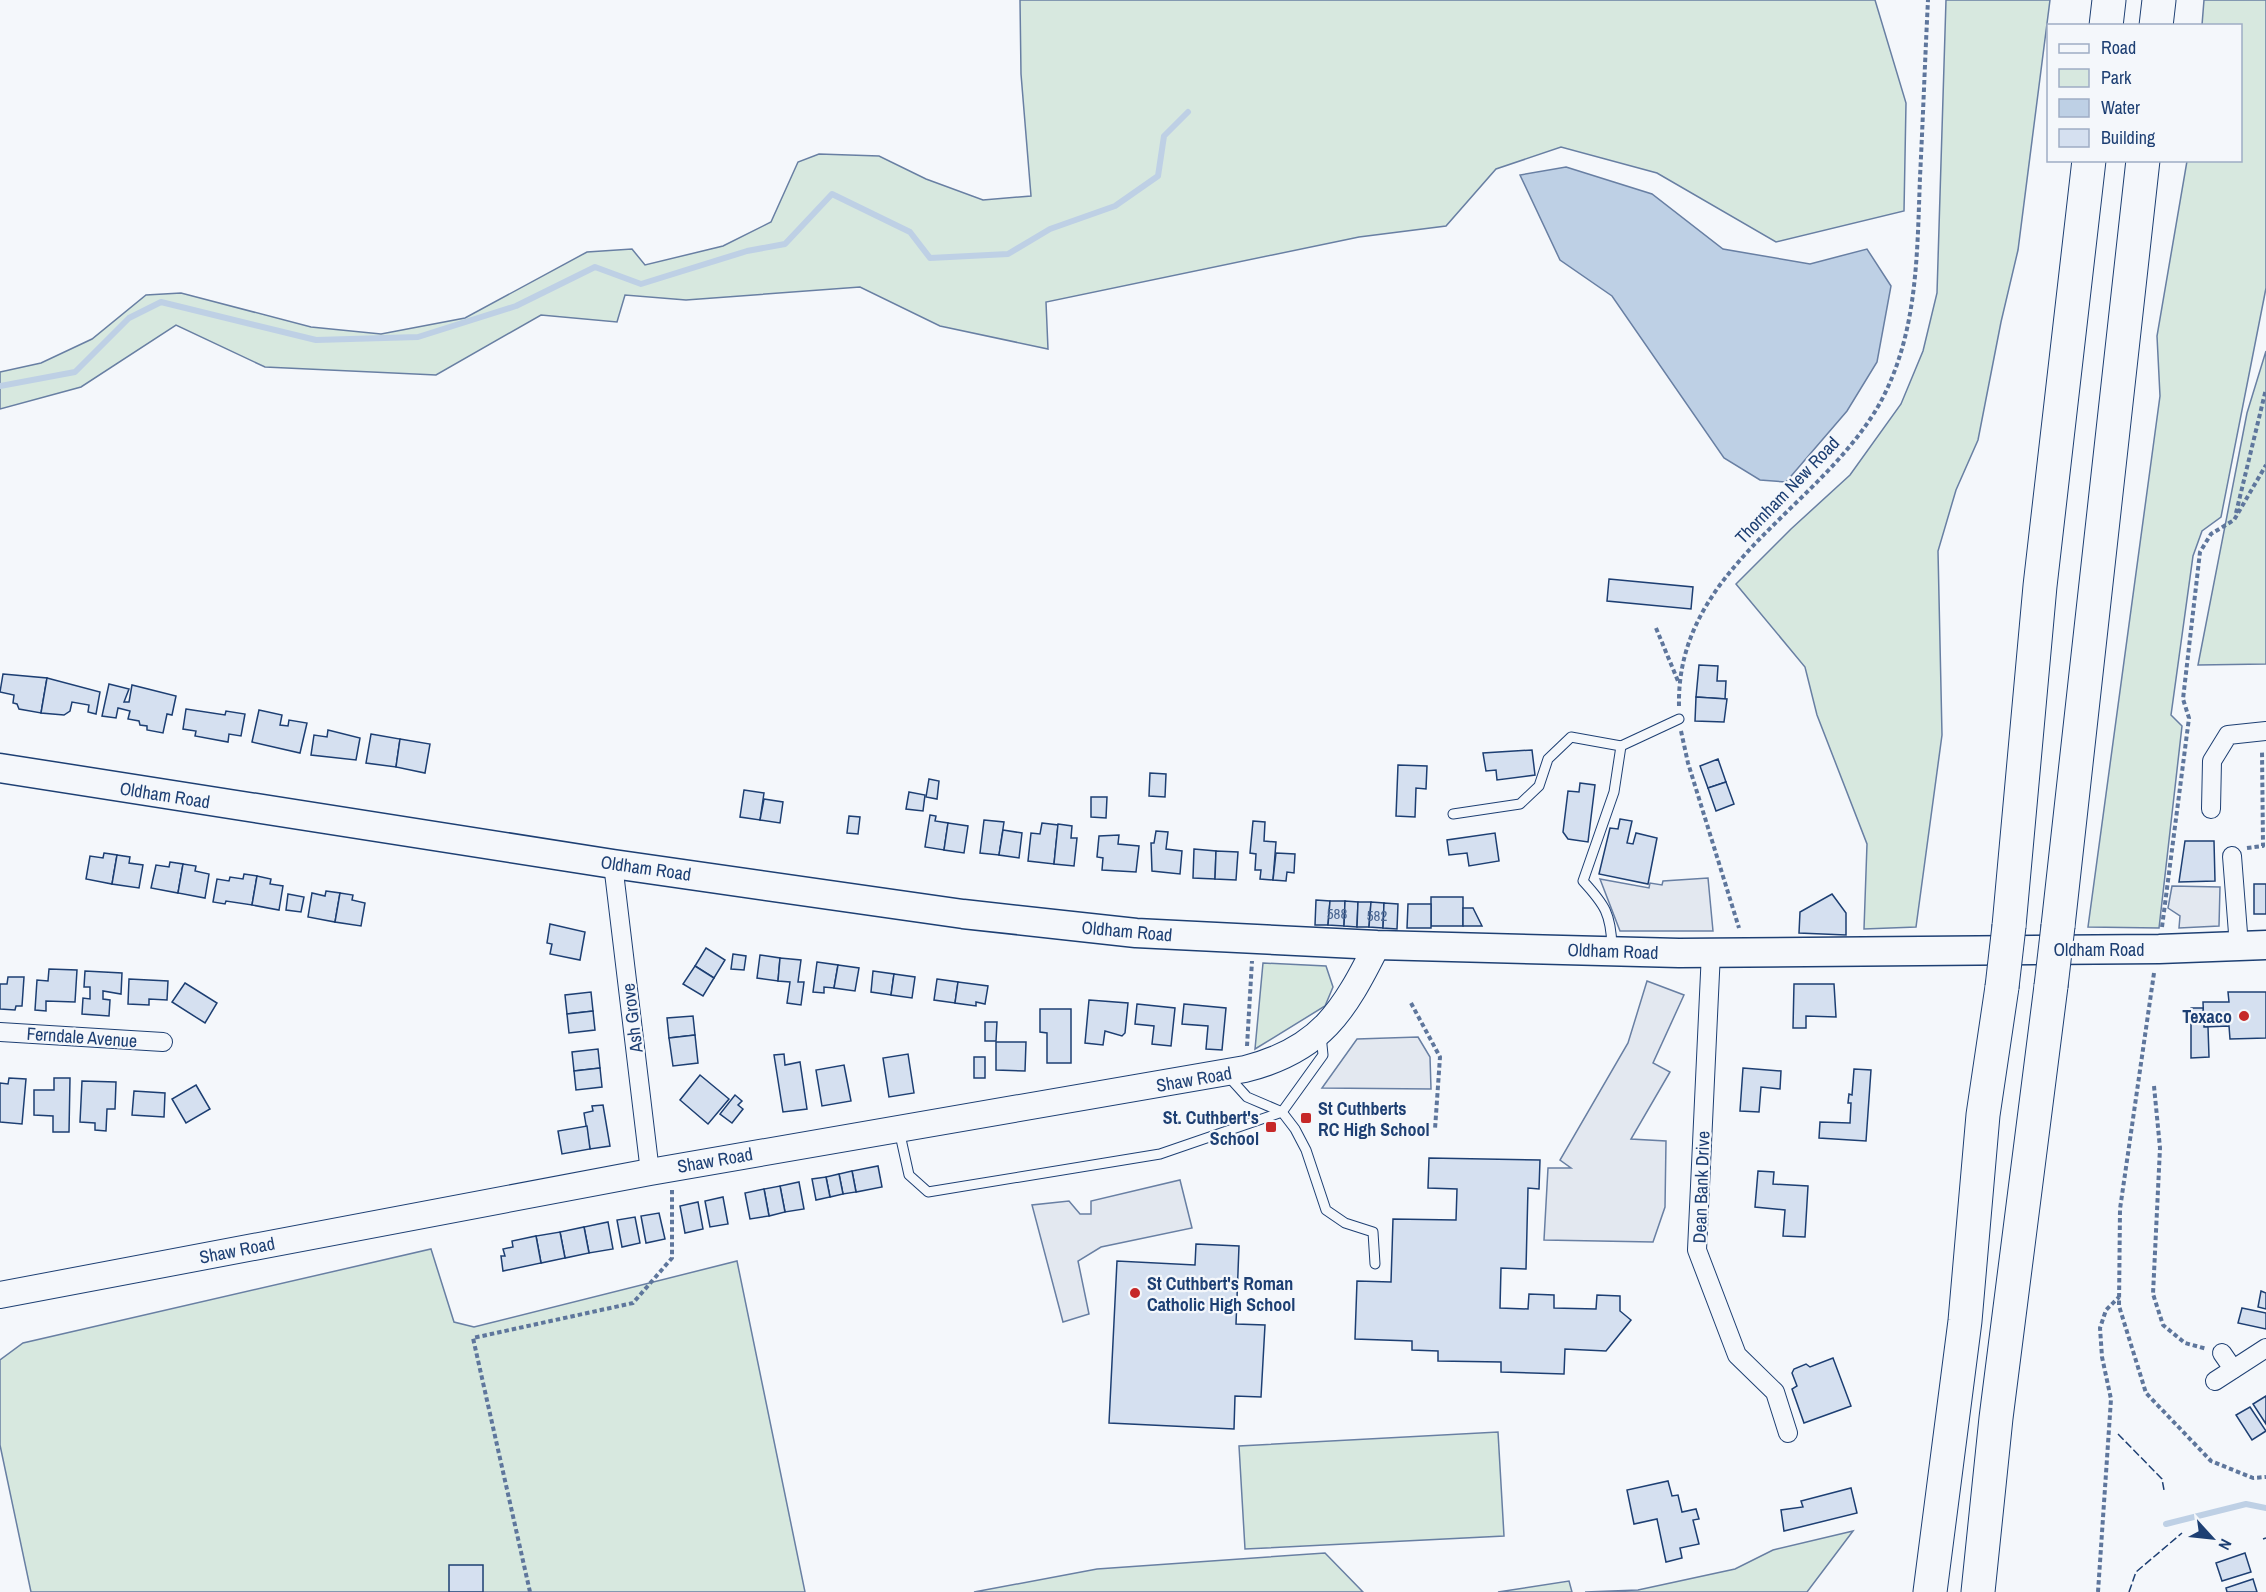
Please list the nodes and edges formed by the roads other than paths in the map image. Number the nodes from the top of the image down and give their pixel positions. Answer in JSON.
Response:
{"nodes":[{"id":1,"x":2109,"y":0,"type":"edge"},
{"id":2,"x":2159,"y":0,"type":"edge"},
{"id":3,"x":2106,"y":24,"type":"edge"},
{"id":4,"x":2156,"y":24,"type":"edge"},
{"id":5,"x":2089,"y":162,"type":"edge"},
{"id":6,"x":2143,"y":162,"type":"edge"},
{"id":7,"x":1679,"y":719,"type":"road end"},
{"id":8,"x":2264,"y":731,"type":"edge"},
{"id":9,"x":1621,"y":746,"type":"junction"},
{"id":10,"x":0,"y":768,"type":"edge"},
{"id":11,"x":2211,"y":809,"type":"dead end"},
{"id":12,"x":1453,"y":814,"type":"dead end"},
{"id":13,"x":2232,"y":856,"type":"dead end"},
{"id":14,"x":613,"y":864,"type":"junction"},
{"id":15,"x":1377,"y":945,"type":"junction"},
{"id":16,"x":2252,"y":945,"type":"edge"},
{"id":17,"x":1612,"y":950,"type":"junction"},
{"id":18,"x":1711,"y":952,"type":"junction"},
{"id":19,"x":0,"y":1032,"type":"edge"},
{"id":20,"x":1321,"y":1032,"type":"junction"},
{"id":21,"x":163,"y":1042,"type":"dead end"},
{"id":22,"x":1236,"y":1071,"type":"junction"},
{"id":23,"x":1282,"y":1112,"type":"junction"},
{"id":24,"x":899,"y":1128,"type":"junction"},
{"id":25,"x":659,"y":1170,"type":"junction"},
{"id":26,"x":1375,"y":1264,"type":"dead end"},
{"id":27,"x":0,"y":1295,"type":"edge"},
{"id":28,"x":2266,"y":1348,"type":"edge"},
{"id":29,"x":2222,"y":1353,"type":"road end"},
{"id":30,"x":2233,"y":1369,"type":"junction"},
{"id":31,"x":2215,"y":1380,"type":"dead end"},
{"id":32,"x":1788,"y":1433,"type":"dead end"},
{"id":33,"x":1930,"y":1592,"type":"edge"},
{"id":34,"x":1978,"y":1592,"type":"edge"}],
"edges":[{"from":1,"to":3,"type":"highway"},
{"from":2,"to":4,"type":"highway"},
{"from":5,"to":33,"type":"highway","bridge":true},
{"from":6,"to":34,"type":"highway","bridge":true},
{"from":7,"to":9,"type":"lane"},
{"from":8,"to":11,"type":"street"},
{"from":9,"to":12,"type":"lane"},
{"from":9,"to":17,"type":"lane"},
{"from":10,"to":14,"type":"main road","name":"Oldham Road"},
{"from":13,"to":16,"type":"street"},
{"from":14,"to":15,"type":"main road","name":"Oldham Road"},
{"from":14,"to":25,"type":"street","name":"Ash Grove"},
{"from":15,"to":17,"type":"main road","name":"Oldham Road"},
{"from":15,"to":20,"type":"street","name":"Shaw Road"},
{"from":16,"to":18,"type":"main road","name":"Oldham Road"},
{"from":17,"to":18,"type":"main road","name":"Oldham Road"},
{"from":18,"to":32,"type":"street","name":"Dean Bank Drive"},
{"from":19,"to":21,"type":"street","name":"Ferndale Avenue"},
{"from":20,"to":22,"type":"street","name":"Shaw Road"},
{"from":20,"to":23,"type":"lane"},
{"from":22,"to":23,"type":"lane"},
{"from":22,"to":24,"type":"street","name":"Shaw Road"},
{"from":23,"to":24,"type":"lane"},
{"from":23,"to":26,"type":"lane"},
{"from":24,"to":25,"type":"street","name":"Shaw Road"},
{"from":25,"to":27,"type":"street","name":"Shaw Road"},
{"from":28,"to":30,"type":"street"},
{"from":29,"to":30,"type":"street"},
{"from":30,"to":31,"type":"street"}]}
